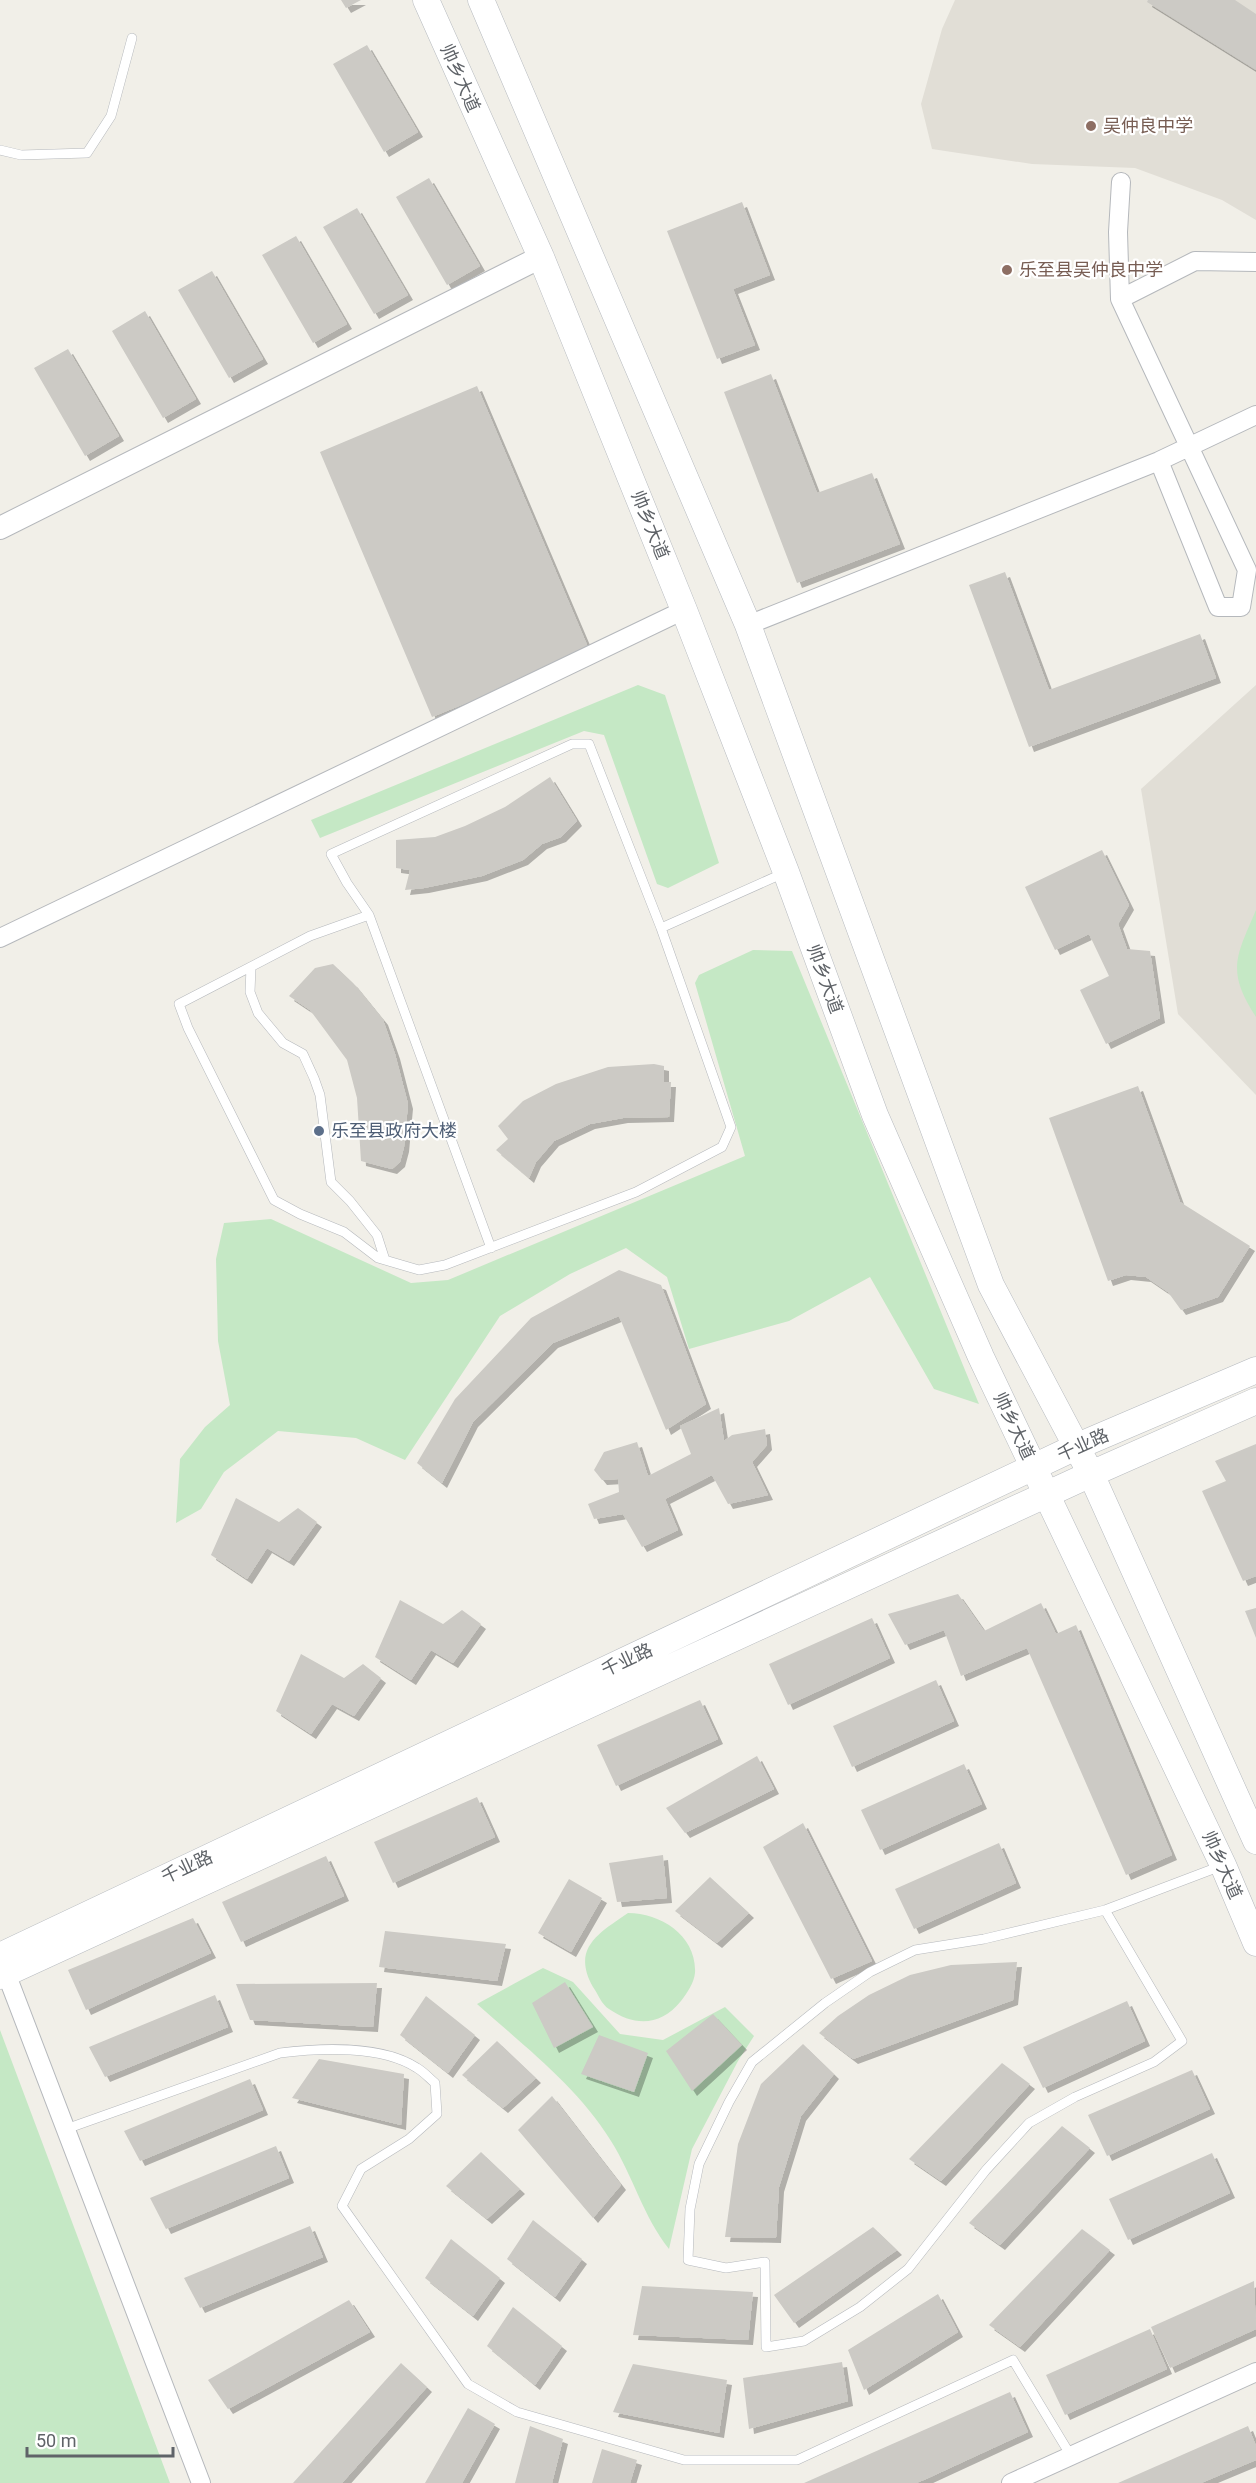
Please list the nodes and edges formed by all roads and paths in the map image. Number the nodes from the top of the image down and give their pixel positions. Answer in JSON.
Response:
{"nodes":[{"id":1,"x":426,"y":0,"type":"edge"},
{"id":2,"x":481,"y":0,"type":"edge"},
{"id":3,"x":132,"y":38,"type":"dead end"},
{"id":4,"x":0,"y":150,"type":"edge"},
{"id":5,"x":1121,"y":182,"type":"dead end"},
{"id":6,"x":541,"y":257,"type":"junction"},
{"id":7,"x":1256,"y":262,"type":"edge"},
{"id":8,"x":1120,"y":299,"type":"junction"},
{"id":9,"x":1256,"y":415,"type":"edge"},
{"id":10,"x":1191,"y":447,"type":"junction"},
{"id":11,"x":1158,"y":461,"type":"junction"},
{"id":12,"x":0,"y":528,"type":"edge"},
{"id":13,"x":684,"y":610,"type":"junction"},
{"id":14,"x":748,"y":625,"type":"junction"},
{"id":15,"x":786,"y":872,"type":"junction"},
{"id":16,"x":369,"y":915,"type":"junction"},
{"id":17,"x":661,"y":928,"type":"junction"},
{"id":18,"x":0,"y":938,"type":"edge"},
{"id":19,"x":251,"y":967,"type":"junction"},
{"id":20,"x":491,"y":1248,"type":"junction"},
{"id":21,"x":384,"y":1260,"type":"junction"},
{"id":22,"x":1256,"y":1370,"type":"edge"},
{"id":23,"x":1256,"y":1401,"type":"edge"},
{"id":24,"x":1078,"y":1446,"type":"junction"},
{"id":25,"x":1033,"y":1468,"type":"junction"},
{"id":26,"x":1091,"y":1474,"type":"junction"},
{"id":27,"x":1048,"y":1496,"type":"junction"},
{"id":28,"x":1256,"y":1841,"type":"edge"},
{"id":29,"x":1223,"y":1865,"type":"junction"},
{"id":30,"x":1106,"y":1910,"type":"junction"},
{"id":31,"x":1256,"y":1943,"type":"edge"},
{"id":32,"x":2,"y":1968,"type":"edge"},
{"id":33,"x":66,"y":2129,"type":"junction"},
{"id":34,"x":1256,"y":2372,"type":"edge"},
{"id":35,"x":1071,"y":2456,"type":"junction"},
{"id":36,"x":201,"y":2483,"type":"edge"},
{"id":37,"x":1011,"y":2483,"type":"edge"}],
"edges":[{"from":1,"to":6,"type":"main road","name":"帅乡大道"},
{"from":2,"to":14,"type":"main road"},
{"from":3,"to":4,"type":"lane"},
{"from":5,"to":8,"type":"street"},
{"from":6,"to":12,"type":"street"},
{"from":6,"to":13,"type":"main road","name":"帅乡大道"},
{"from":7,"to":8,"type":"street"},
{"from":8,"to":10,"type":"street"},
{"from":9,"to":10,"type":"street"},
{"from":10,"to":11,"type":"street"},
{"from":10,"to":11,"type":"street"},
{"from":11,"to":14,"type":"street"},
{"from":13,"to":15,"type":"main road","name":"帅乡大道"},
{"from":13,"to":18,"type":"street"},
{"from":14,"to":24,"type":"main road"},
{"from":15,"to":17,"type":"lane"},
{"from":15,"to":25,"type":"main road","name":"帅乡大道"},
{"from":16,"to":17,"type":"lane"},
{"from":16,"to":19,"type":"lane"},
{"from":16,"to":20,"type":"lane"},
{"from":17,"to":20,"type":"lane"},
{"from":19,"to":21,"type":"lane"},
{"from":19,"to":21,"type":"lane"},
{"from":20,"to":21,"type":"lane"},
{"from":22,"to":24,"type":"main road","name":"千业路"},
{"from":23,"to":26,"type":"main road","name":"千业路"},
{"from":24,"to":25,"type":"main road","name":"千业路"},
{"from":24,"to":26,"type":"main road"},
{"from":25,"to":27,"type":"main road","name":"帅乡大道"},
{"from":25,"to":32,"type":"main road","name":"千业路"},
{"from":26,"to":27,"type":"main road","name":"千业路"},
{"from":26,"to":28,"type":"main road"},
{"from":27,"to":29,"type":"main road","name":"帅乡大道"},
{"from":27,"to":32,"type":"main road","name":"千业路"},
{"from":29,"to":30,"type":"lane"},
{"from":29,"to":31,"type":"main road","name":"帅乡大道"},
{"from":30,"to":30,"type":"lane"},
{"from":32,"to":33,"type":"street"},
{"from":33,"to":35,"type":"lane"},
{"from":33,"to":36,"type":"street"},
{"from":34,"to":35,"type":"street"},
{"from":35,"to":37,"type":"street"}]}
